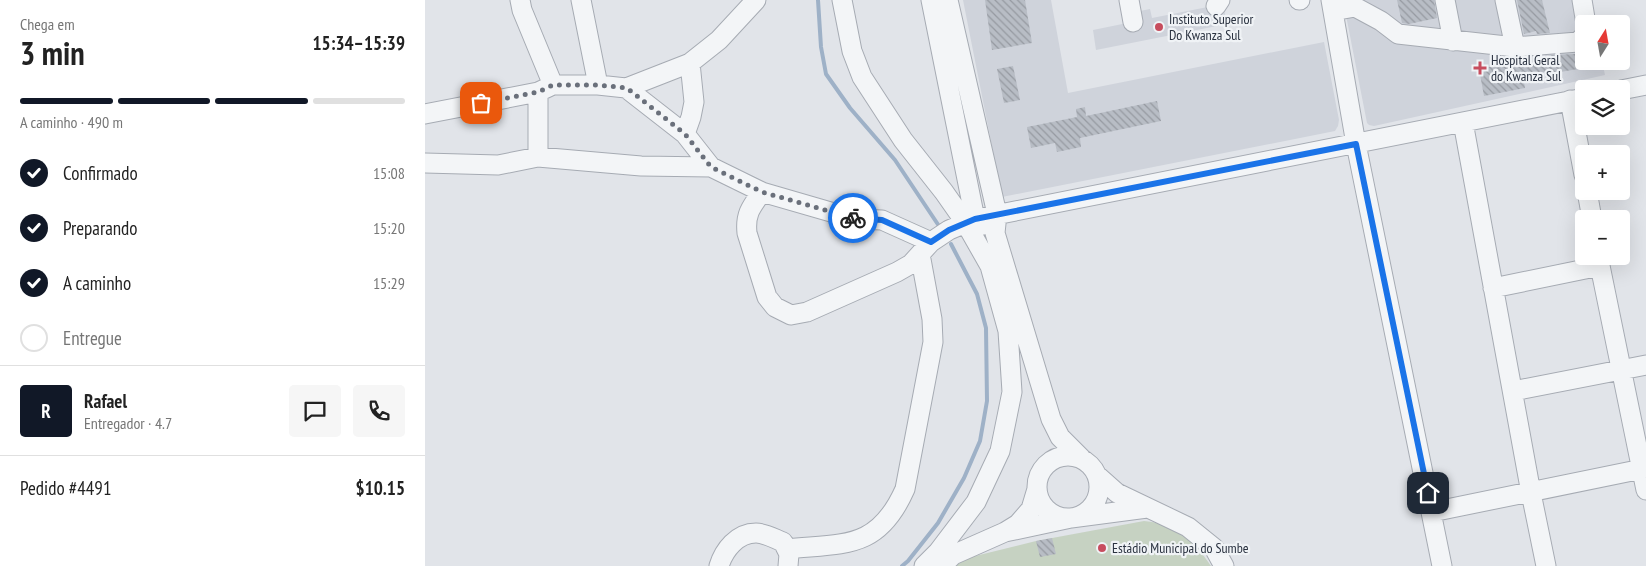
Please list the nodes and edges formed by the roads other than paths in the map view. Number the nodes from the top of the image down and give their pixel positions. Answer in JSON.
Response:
{"nodes":[{"id":1,"x":520,"y":0,"type":"edge"},
{"id":2,"x":581,"y":0,"type":"edge"},
{"id":3,"x":756,"y":0,"type":"edge"},
{"id":4,"x":841,"y":0,"type":"edge"},
{"id":5,"x":931,"y":0,"type":"edge"},
{"id":6,"x":948,"y":0,"type":"edge"},
{"id":7,"x":1129,"y":0,"type":"edge"},
{"id":8,"x":1445,"y":0,"type":"edge"},
{"id":9,"x":1505,"y":0,"type":"edge"},
{"id":10,"x":1582,"y":0,"type":"edge"},
{"id":11,"x":1332,"y":5,"type":"edge"},
{"id":12,"x":1584,"y":15,"type":"edge"},
{"id":13,"x":1133,"y":22,"type":"dead end"},
{"id":14,"x":1453,"y":41,"type":"junction"},
{"id":15,"x":1575,"y":42,"type":"edge"},
{"id":16,"x":1515,"y":47,"type":"junction"},
{"id":17,"x":690,"y":63,"type":"junction"},
{"id":18,"x":598,"y":85,"type":"junction"},
{"id":19,"x":1646,"y":85,"type":"edge"},
{"id":20,"x":545,"y":88,"type":"junction"},
{"id":21,"x":627,"y":88,"type":"junction"},
{"id":22,"x":1630,"y":88,"type":"edge"},
{"id":23,"x":1575,"y":99,"type":"edge"},
{"id":24,"x":425,"y":114,"type":"edge"},
{"id":25,"x":1463,"y":122,"type":"junction"},
{"id":26,"x":685,"y":134,"type":"junction"},
{"id":27,"x":1356,"y":144,"type":"junction"},
{"id":28,"x":538,"y":157,"type":"junction"},
{"id":29,"x":425,"y":163,"type":"edge"},
{"id":30,"x":711,"y":167,"type":"junction"},
{"id":31,"x":762,"y":192,"type":"junction"},
{"id":32,"x":997,"y":214,"type":"junction"},
{"id":33,"x":970,"y":220,"type":"junction"},
{"id":34,"x":995,"y":233,"type":"junction"},
{"id":35,"x":925,"y":248,"type":"junction"},
{"id":36,"x":1583,"y":265,"type":"edge"},
{"id":37,"x":1600,"y":265,"type":"edge"},
{"id":38,"x":1493,"y":288,"type":"junction"},
{"id":39,"x":1646,"y":365,"type":"edge"},
{"id":40,"x":1621,"y":370,"type":"junction"},
{"id":41,"x":1513,"y":391,"type":"junction"},
{"id":42,"x":1051,"y":419,"type":"junction"},
{"id":43,"x":1081,"y":458,"type":"junction"},
{"id":44,"x":1046,"y":464,"type":"junction"},
{"id":45,"x":1642,"y":469,"type":"junction"},
{"id":46,"x":1099,"y":477,"type":"junction"},
{"id":47,"x":1037,"y":488,"type":"junction"},
{"id":48,"x":1646,"y":490,"type":"edge"},
{"id":49,"x":1531,"y":492,"type":"junction"},
{"id":50,"x":1147,"y":508,"type":"junction"},
{"id":51,"x":1432,"y":512,"type":"junction"},
{"id":52,"x":1071,"y":518,"type":"junction"},
{"id":53,"x":1005,"y":532,"type":"junction"},
{"id":54,"x":788,"y":558,"type":"edge"},
{"id":55,"x":719,"y":566,"type":"edge"},
{"id":56,"x":924,"y":566,"type":"edge"},
{"id":57,"x":942,"y":566,"type":"edge"},
{"id":58,"x":1225,"y":566,"type":"edge"},
{"id":59,"x":1442,"y":566,"type":"edge"},
{"id":60,"x":1547,"y":566,"type":"edge"}],
"edges":[{"from":1,"to":20,"type":"street"},
{"from":2,"to":18,"type":"street"},
{"from":3,"to":17,"type":"street"},
{"from":4,"to":33,"type":"street"},
{"from":5,"to":33,"type":"street"},
{"from":6,"to":32,"type":"street"},
{"from":7,"to":13,"type":"street"},
{"from":8,"to":14,"type":"street"},
{"from":9,"to":16,"type":"street"},
{"from":10,"to":12,"type":"street"},
{"from":11,"to":14,"type":"street"},
{"from":11,"to":27,"type":"street"},
{"from":14,"to":16,"type":"street"},
{"from":15,"to":16,"type":"street"},
{"from":17,"to":21,"type":"street"},
{"from":17,"to":26,"type":"street"},
{"from":18,"to":20,"type":"street"},
{"from":18,"to":21,"type":"street"},
{"from":19,"to":22,"type":"street"},
{"from":20,"to":24,"type":"street"},
{"from":20,"to":28,"type":"street"},
{"from":21,"to":26,"type":"street"},
{"from":23,"to":25,"type":"street"},
{"from":25,"to":27,"type":"street"},
{"from":25,"to":38,"type":"street"},
{"from":26,"to":30,"type":"street"},
{"from":27,"to":32,"type":"street"},
{"from":27,"to":51,"type":"street"},
{"from":28,"to":29,"type":"street"},
{"from":28,"to":30,"type":"street"},
{"from":30,"to":31,"type":"street"},
{"from":31,"to":35,"type":"street"},
{"from":31,"to":35,"type":"street"},
{"from":32,"to":33,"type":"street"},
{"from":32,"to":34,"type":"street"},
{"from":33,"to":34,"type":"street"},
{"from":33,"to":35,"type":"street"},
{"from":33,"to":56,"type":"street"},
{"from":34,"to":42,"type":"street"},
{"from":35,"to":54,"type":"street"},
{"from":36,"to":38,"type":"street"},
{"from":37,"to":40,"type":"street"},
{"from":38,"to":41,"type":"street"},
{"from":39,"to":40,"type":"street"},
{"from":40,"to":41,"type":"street"},
{"from":40,"to":45,"type":"street"},
{"from":41,"to":49,"type":"street"},
{"from":42,"to":43,"type":"street"},
{"from":42,"to":44,"type":"street"},
{"from":43,"to":44,"type":"street"},
{"from":43,"to":46,"type":"street"},
{"from":44,"to":47,"type":"street"},
{"from":45,"to":48,"type":"street"},
{"from":45,"to":49,"type":"street"},
{"from":46,"to":50,"type":"street"},
{"from":46,"to":52,"type":"street"},
{"from":47,"to":52,"type":"street"},
{"from":47,"to":53,"type":"street"},
{"from":49,"to":51,"type":"street"},
{"from":49,"to":60,"type":"street"},
{"from":50,"to":52,"type":"street"},
{"from":50,"to":58,"type":"street"},
{"from":51,"to":59,"type":"street"},
{"from":52,"to":53,"type":"street"},
{"from":53,"to":57,"type":"street"},
{"from":54,"to":55,"type":"street"}]}
